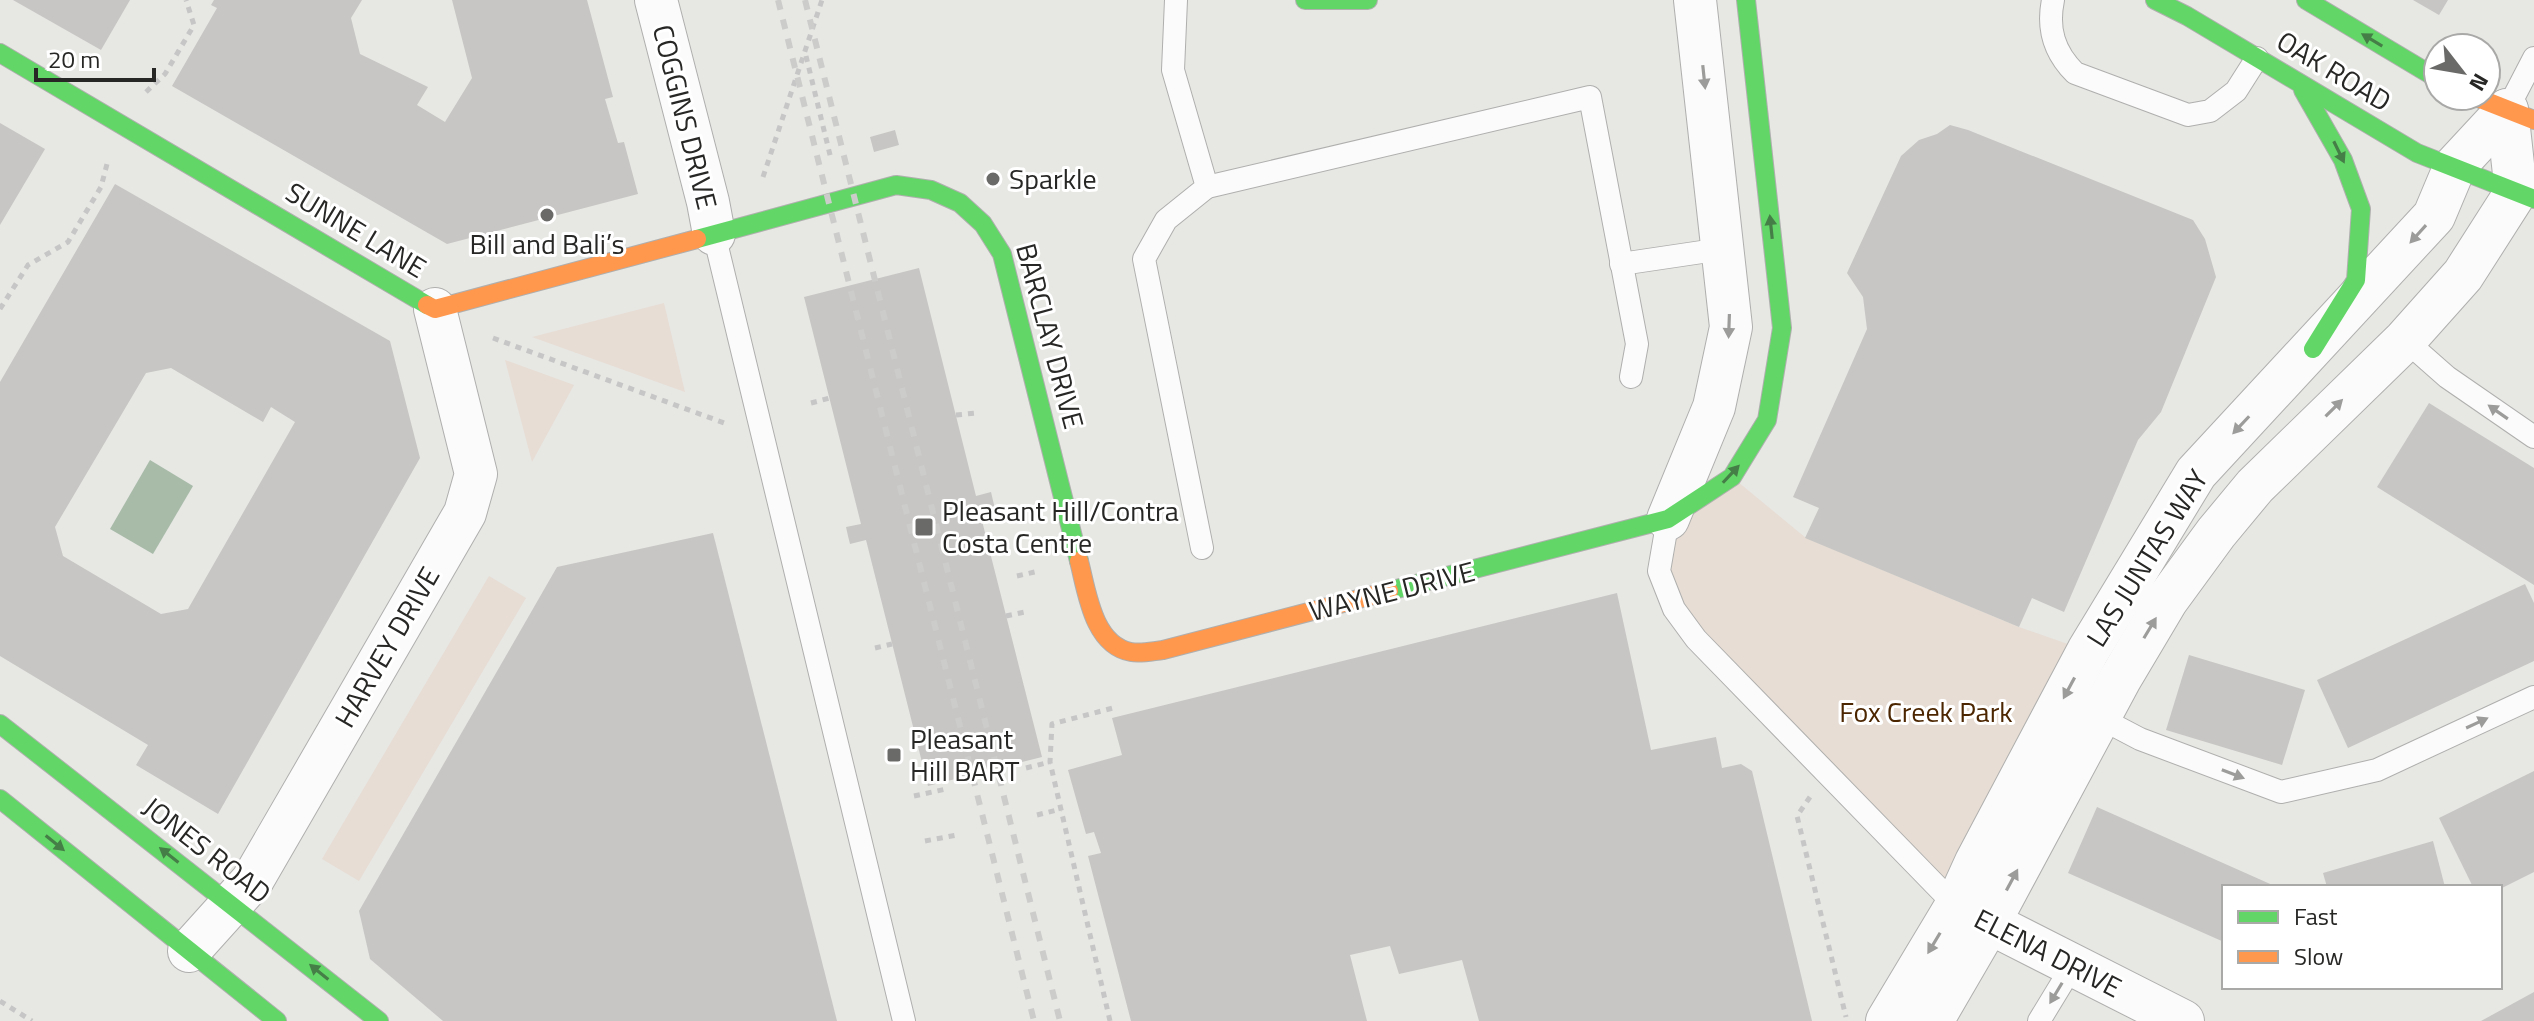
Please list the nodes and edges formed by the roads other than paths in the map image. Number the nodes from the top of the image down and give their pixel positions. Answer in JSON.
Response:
{"nodes":[{"id":1,"x":656,"y":0,"type":"edge"},
{"id":2,"x":1176,"y":0,"type":"edge"},
{"id":3,"x":1305,"y":0,"type":"edge"},
{"id":4,"x":1368,"y":0,"type":"edge"},
{"id":5,"x":1695,"y":0,"type":"edge"},
{"id":6,"x":1746,"y":0,"type":"edge"},
{"id":7,"x":2053,"y":0,"type":"edge"},
{"id":8,"x":2155,"y":0,"type":"edge"},
{"id":9,"x":2306,"y":0,"type":"edge"},
{"id":10,"x":0,"y":53,"type":"edge"},
{"id":11,"x":2257,"y":58,"type":"junction"},
{"id":12,"x":2534,"y":58,"type":"edge"},
{"id":13,"x":2422,"y":69,"type":"edge"},
{"id":14,"x":2300,"y":84,"type":"junction"},
{"id":15,"x":2505,"y":109,"type":"edge"},
{"id":16,"x":2455,"y":166,"type":"junction"},
{"id":17,"x":1207,"y":187,"type":"junction"},
{"id":18,"x":2525,"y":195,"type":"edge"},
{"id":19,"x":714,"y":234,"type":"junction"},
{"id":20,"x":1722,"y":249,"type":"junction"},
{"id":21,"x":1621,"y":264,"type":"junction"},
{"id":22,"x":435,"y":309,"type":"junction"},
{"id":23,"x":2405,"y":340,"type":"junction"},
{"id":24,"x":2313,"y":349,"type":"junction"},
{"id":25,"x":1631,"y":377,"type":"dead end"},
{"id":26,"x":2534,"y":437,"type":"edge"},
{"id":27,"x":1668,"y":519,"type":"junction"},
{"id":28,"x":1202,"y":548,"type":"dead end"},
{"id":29,"x":1115,"y":647,"type":"joint"},
{"id":30,"x":2534,"y":697,"type":"edge"},
{"id":31,"x":2100,"y":718,"type":"junction"},
{"id":32,"x":0,"y":724,"type":"edge"},
{"id":33,"x":0,"y":799,"type":"edge"},
{"id":34,"x":231,"y":903,"type":"junction"},
{"id":35,"x":1973,"y":914,"type":"junction"},
{"id":36,"x":189,"y":951,"type":"junction"},
{"id":37,"x":2073,"y":965,"type":"junction"},
{"id":38,"x":277,"y":1021,"type":"edge"},
{"id":39,"x":379,"y":1021,"type":"edge"},
{"id":40,"x":904,"y":1021,"type":"edge"},
{"id":41,"x":1887,"y":1021,"type":"edge"},
{"id":42,"x":1932,"y":1021,"type":"edge"},
{"id":43,"x":2039,"y":1021,"type":"edge"},
{"id":44,"x":2183,"y":1021,"type":"edge"}],
"edges":[{"from":1,"to":19,"type":"street","name":"COGGINS DRIVE"},
{"from":2,"to":17,"type":"lane"},
{"from":3,"to":4,"type":"street"},
{"from":5,"to":20,"type":"street","one_way":true},
{"from":27,"to":6,"type":"street","name":"WAYNE DRIVE","one_way":true},
{"from":7,"to":11,"type":"lane"},
{"from":8,"to":11,"type":"street","name":"OAK ROAD"},
{"from":13,"to":9,"type":"street","name":"OAK ROAD","one_way":true},
{"from":10,"to":22,"type":"street","name":"SUNNE LANE"},
{"from":11,"to":14,"type":"street","name":"OAK ROAD"},
{"from":12,"to":15,"type":"lane","name":"LAS JUNTAS WAY"},
{"from":14,"to":16,"type":"street","name":"OAK ROAD"},
{"from":14,"to":24,"type":"street","one_way":true},
{"from":15,"to":16,"type":"street","name":"LAS JUNTAS WAY"},
{"from":15,"to":18,"type":"street"},
{"from":16,"to":18,"type":"street","name":"OAK ROAD"},
{"from":16,"to":24,"type":"street","name":"LAS JUNTAS WAY","one_way":true},
{"from":17,"to":21,"type":"lane"},
{"from":17,"to":28,"type":"lane"},
{"from":18,"to":23,"type":"street","name":"LAS JUNTAS WAY"},
{"from":19,"to":22,"type":"street","name":"SUNNE LANE"},
{"from":19,"to":29,"type":"street","name":"BARCLAY DRIVE"},
{"from":19,"to":40,"type":"lane"},
{"from":20,"to":21,"type":"lane"},
{"from":20,"to":27,"type":"street","one_way":true},
{"from":21,"to":25,"type":"lane"},
{"from":22,"to":34,"type":"street","name":"HARVEY DRIVE"},
{"from":26,"to":23,"type":"lane","one_way":true},
{"from":31,"to":23,"type":"street","name":"LAS JUNTAS WAY","one_way":true},
{"from":24,"to":35,"type":"street","name":"LAS JUNTAS WAY","one_way":true},
{"from":27,"to":29,"type":"street","name":"WAYNE DRIVE"},
{"from":27,"to":35,"type":"lane"},
{"from":31,"to":30,"type":"lane","one_way":true},
{"from":35,"to":31,"type":"street","name":"LAS JUNTAS WAY","one_way":true},
{"from":34,"to":32,"type":"street","name":"JONES ROAD","one_way":true},
{"from":33,"to":36,"type":"street","one_way":true},
{"from":34,"to":36,"type":"street","name":"HARVEY DRIVE"},
{"from":39,"to":34,"type":"street","name":"JONES ROAD","one_way":true},
{"from":35,"to":37,"type":"street","name":"ELENA DRIVE"},
{"from":35,"to":41,"type":"street","name":"LAS JUNTAS WAY","one_way":true},
{"from":35,"to":42,"type":"street","name":"LAS JUNTAS WAY"},
{"from":36,"to":38,"type":"street"},
{"from":37,"to":43,"type":"lane","one_way":true},
{"from":37,"to":44,"type":"street","name":"ELENA DRIVE"}]}
